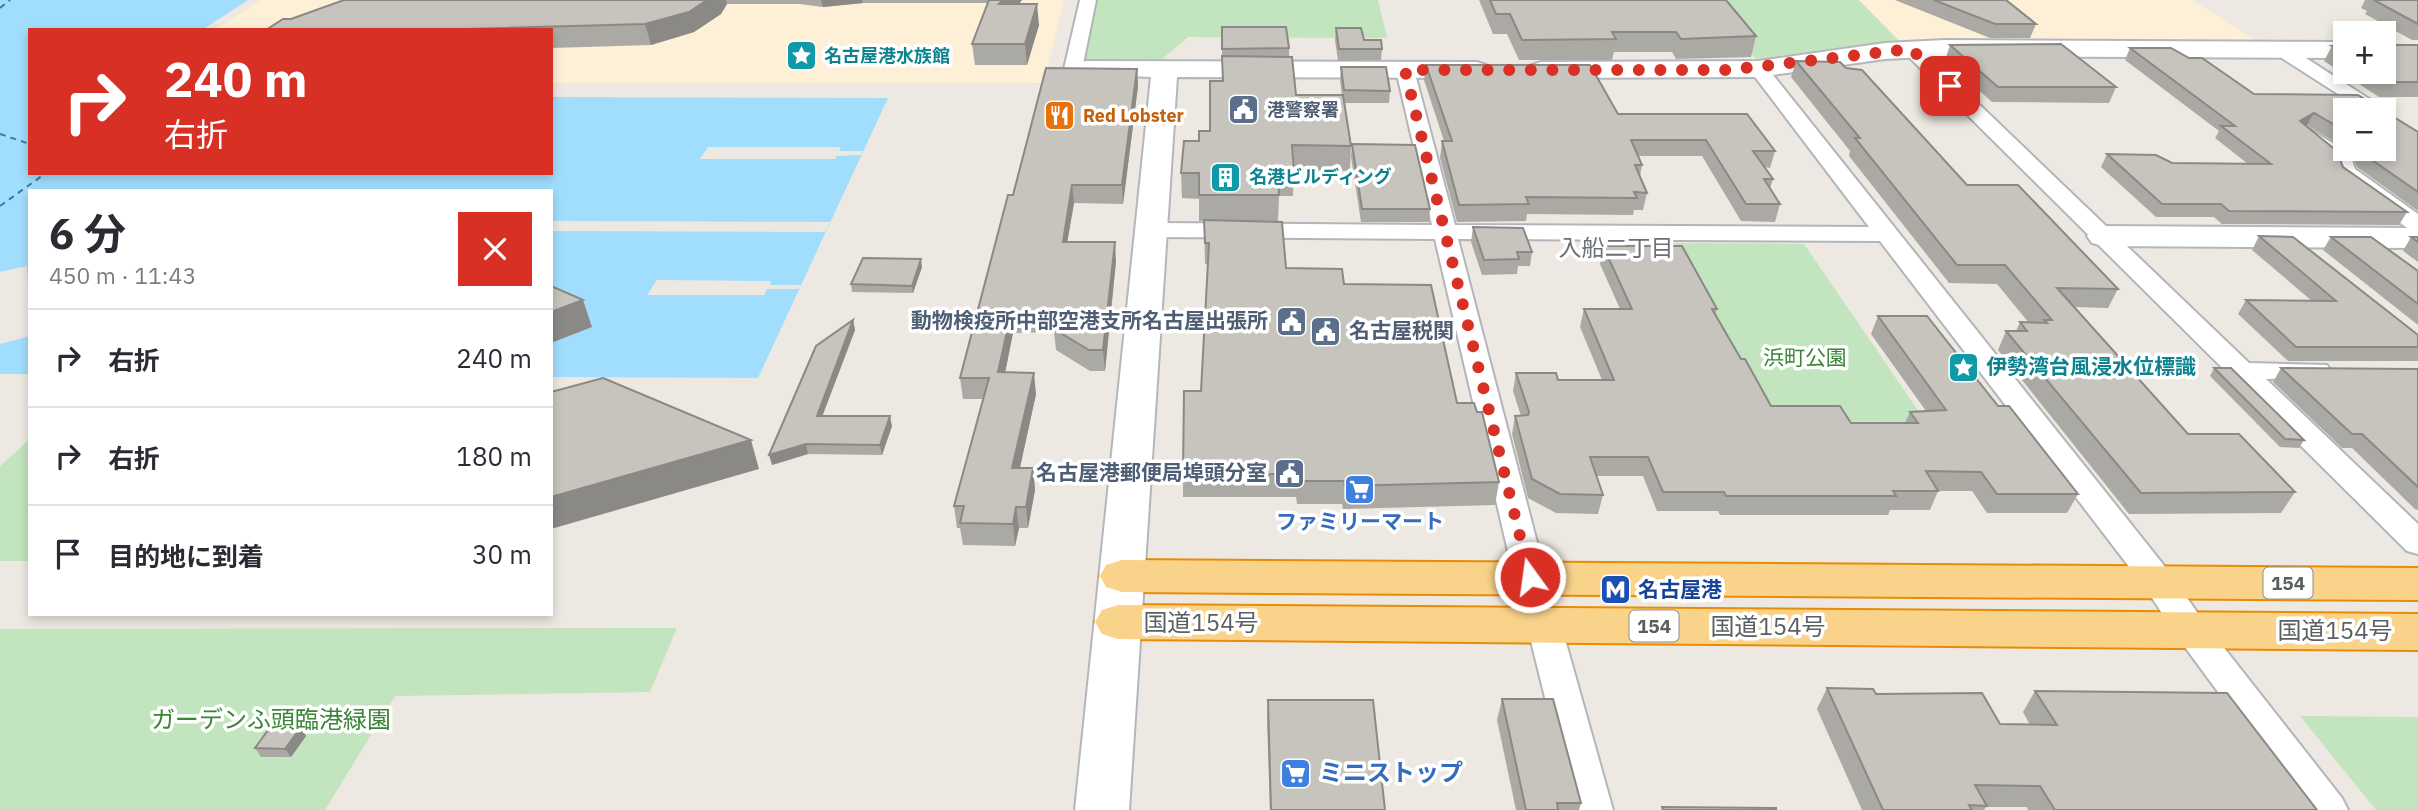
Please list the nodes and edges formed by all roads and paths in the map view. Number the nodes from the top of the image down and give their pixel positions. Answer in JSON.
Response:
{"nodes":[{"id":1,"x":1088,"y":0,"type":"edge"},
{"id":2,"x":1911,"y":49,"type":"junction"},
{"id":3,"x":2280,"y":49,"type":"junction"},
{"id":4,"x":2333,"y":50,"type":"edge"},
{"id":5,"x":1073,"y":69,"type":"joint"},
{"id":6,"x":1165,"y":69,"type":"junction"},
{"id":7,"x":1758,"y":69,"type":"junction"},
{"id":8,"x":1405,"y":70,"type":"junction"},
{"id":9,"x":2357,"y":98,"type":"edge"},
{"id":10,"x":2333,"y":133,"type":"edge"},
{"id":11,"x":2333,"y":152,"type":"edge"},
{"id":12,"x":2343,"y":161,"type":"edge"},
{"id":13,"x":2418,"y":225,"type":"edge"},
{"id":14,"x":1151,"y":230,"type":"junction"},
{"id":15,"x":1445,"y":231,"type":"junction"},
{"id":16,"x":1887,"y":234,"type":"junction"},
{"id":17,"x":2103,"y":236,"type":"junction"},
{"id":18,"x":2288,"y":237,"type":"junction"},
{"id":19,"x":2408,"y":250,"type":"edge"},
{"id":20,"x":2320,"y":263,"type":"edge"},
{"id":21,"x":2241,"y":371,"type":"junction"},
{"id":22,"x":2336,"y":371,"type":"edge"},
{"id":23,"x":2418,"y":543,"type":"edge"},
{"id":24,"x":1122,"y":576,"type":"junction"},
{"id":25,"x":1530,"y":577,"type":"junction"},
{"id":26,"x":2158,"y":581,"type":"junction"},
{"id":27,"x":2418,"y":584,"type":"edge"},
{"id":28,"x":1118,"y":622,"type":"junction"},
{"id":29,"x":1544,"y":625,"type":"junction"},
{"id":30,"x":2191,"y":630,"type":"junction"},
{"id":31,"x":2418,"y":632,"type":"edge"},
{"id":32,"x":1102,"y":810,"type":"edge"},
{"id":33,"x":1593,"y":810,"type":"edge"},
{"id":34,"x":2329,"y":810,"type":"edge"}],
"edges":[{"from":1,"to":5,"type":"street"},
{"from":2,"to":3,"type":"street"},
{"from":2,"to":7,"type":"street"},
{"from":2,"to":17,"type":"street"},
{"from":3,"to":4,"type":"street"},
{"from":3,"to":9,"type":"street"},
{"from":5,"to":6,"type":"street"},
{"from":6,"to":8,"type":"street"},
{"from":6,"to":14,"type":"street"},
{"from":7,"to":8,"type":"street"},
{"from":7,"to":16,"type":"street"},
{"from":8,"to":15,"type":"street"},
{"from":10,"to":11,"type":"street"},
{"from":12,"to":13,"type":"street"},
{"from":14,"to":15,"type":"street"},
{"from":14,"to":24,"type":"street"},
{"from":15,"to":16,"type":"street"},
{"from":15,"to":25,"type":"street"},
{"from":16,"to":26,"type":"street"},
{"from":17,"to":18,"type":"street"},
{"from":17,"to":21,"type":"street"},
{"from":18,"to":19,"type":"street"},
{"from":18,"to":20,"type":"street"},
{"from":21,"to":22,"type":"street"},
{"from":21,"to":23,"type":"street"},
{"from":24,"to":25,"type":"highway","number":"154"},
{"from":24,"to":28,"type":"street"},
{"from":25,"to":26,"type":"highway","number":"154"},
{"from":26,"to":27,"type":"highway","number":"154"},
{"from":26,"to":30,"type":"street"},
{"from":28,"to":29,"type":"highway","name":"国道154号","number":"154"},
{"from":28,"to":32,"type":"street"},
{"from":29,"to":30,"type":"highway","name":"国道154号","number":"154"},
{"from":29,"to":33,"type":"street"},
{"from":30,"to":31,"type":"highway","name":"国道154号","number":"154"},
{"from":30,"to":34,"type":"street"}]}
